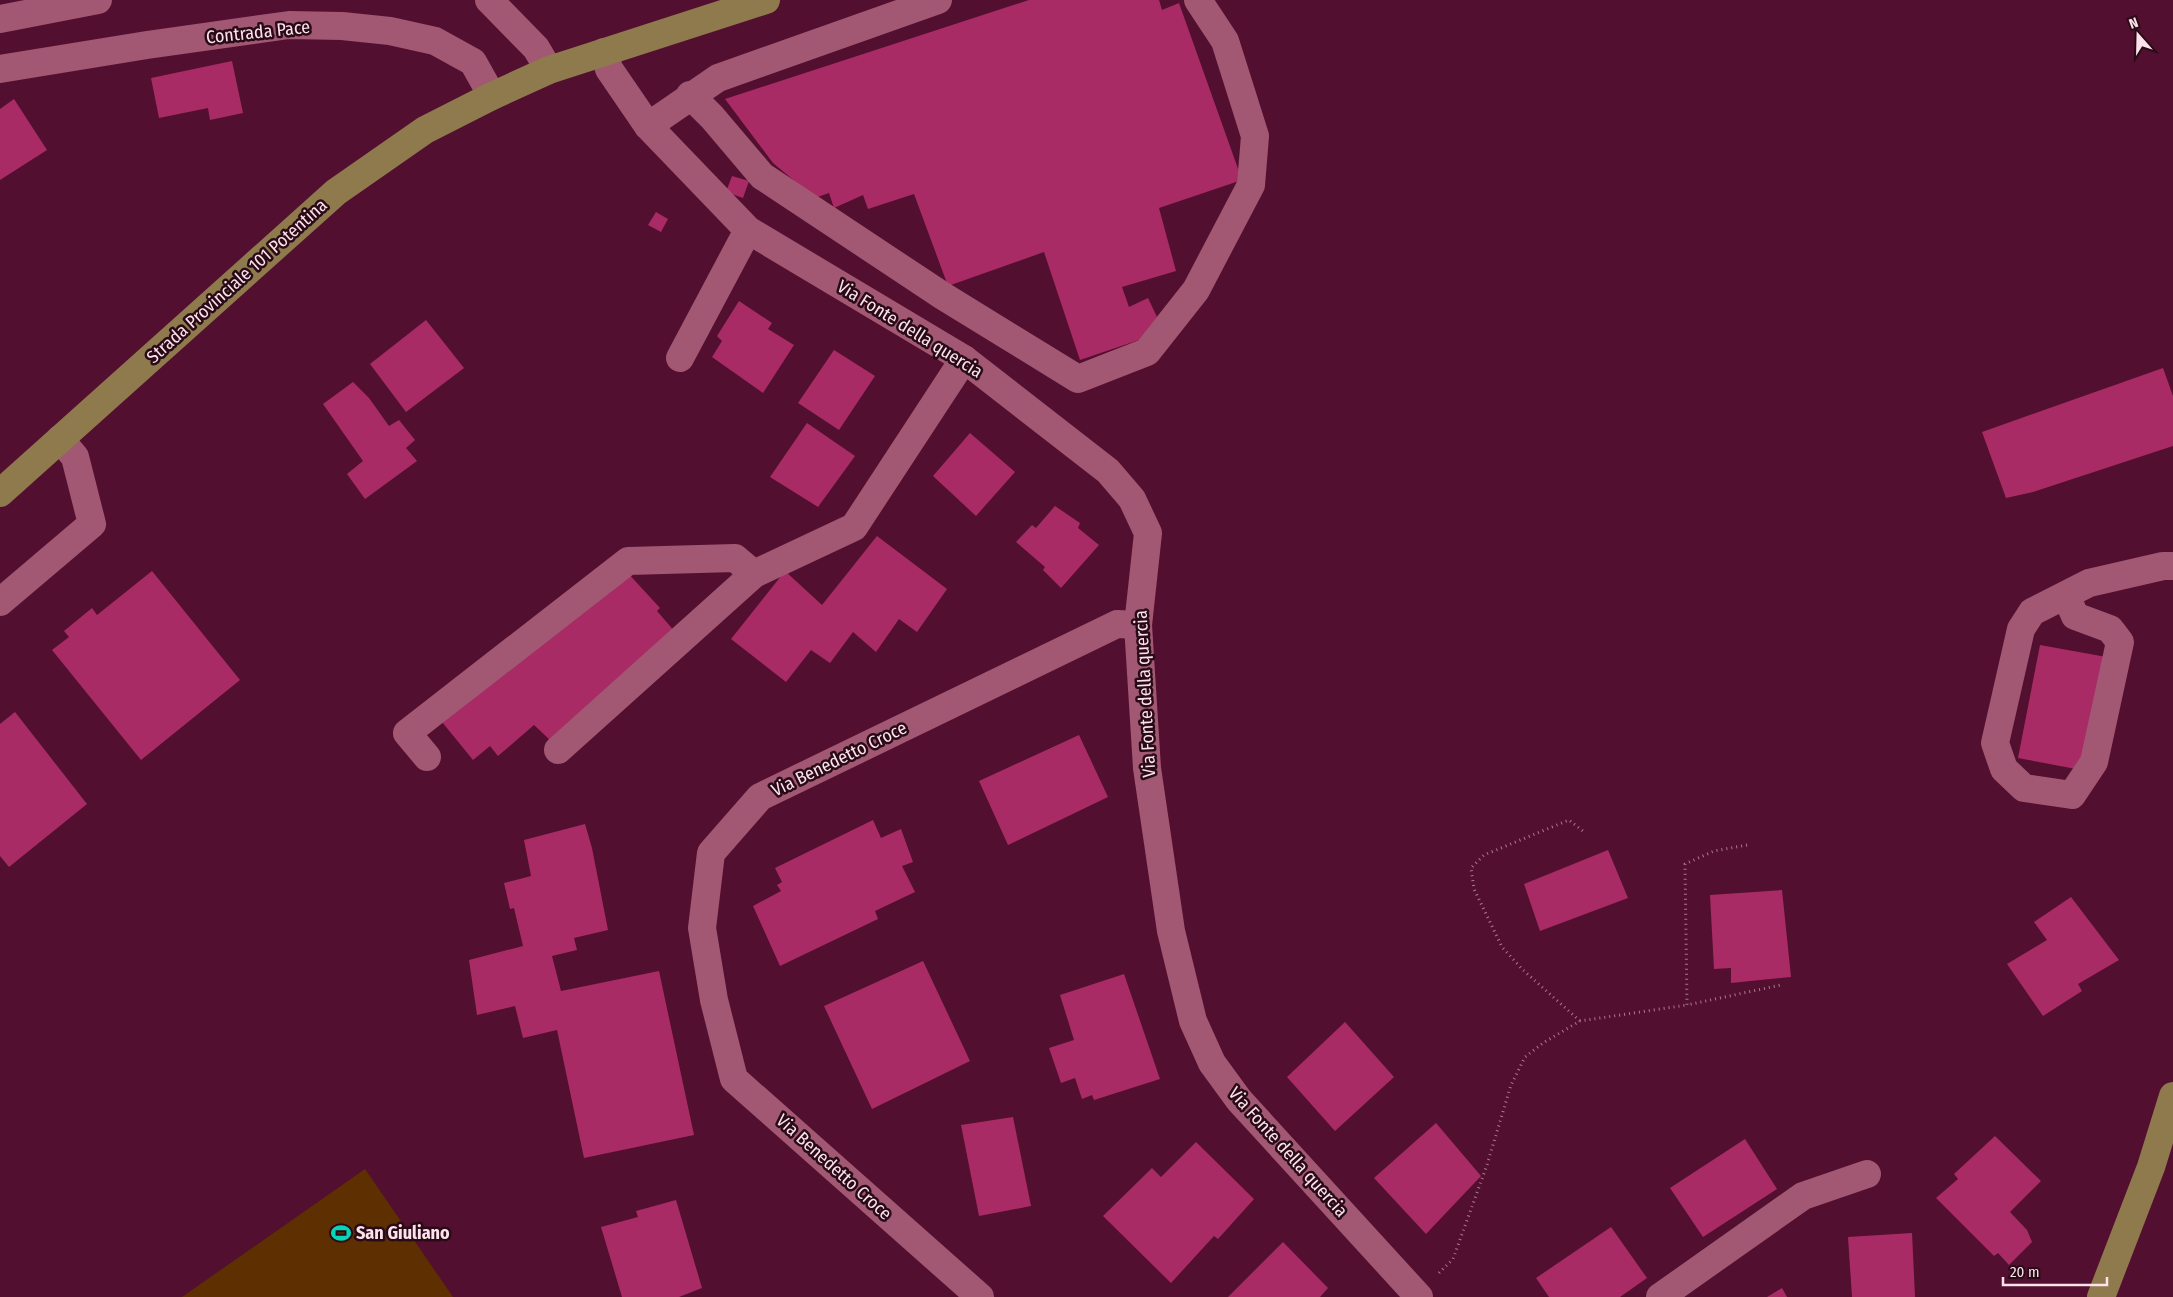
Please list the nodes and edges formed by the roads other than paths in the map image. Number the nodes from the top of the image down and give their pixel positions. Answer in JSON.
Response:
{"nodes":[{"id":1,"x":98,"y":0,"type":"edge"},
{"id":2,"x":489,"y":0,"type":"edge"},
{"id":3,"x":766,"y":0,"type":"edge"},
{"id":4,"x":938,"y":0,"type":"edge"},
{"id":5,"x":1198,"y":0,"type":"edge"},
{"id":6,"x":0,"y":19,"type":"edge"},
{"id":7,"x":604,"y":52,"type":"junction"},
{"id":8,"x":0,"y":69,"type":"edge"},
{"id":9,"x":548,"y":70,"type":"junction"},
{"id":10,"x":690,"y":95,"type":"junction"},
{"id":11,"x":492,"y":96,"type":"junction"},
{"id":12,"x":648,"y":126,"type":"junction"},
{"id":13,"x":748,"y":230,"type":"junction"},
{"id":14,"x":680,"y":358,"type":"dead end"},
{"id":15,"x":964,"y":359,"type":"junction"},
{"id":16,"x":60,"y":439,"type":"junction"},
{"id":17,"x":0,"y":493,"type":"edge"},
{"id":18,"x":2173,"y":566,"type":"edge"},
{"id":19,"x":754,"y":574,"type":"junction"},
{"id":20,"x":2066,"y":595,"type":"junction"},
{"id":21,"x":0,"y":602,"type":"edge"},
{"id":22,"x":1138,"y":625,"type":"junction"},
{"id":23,"x":558,"y":750,"type":"dead end"},
{"id":24,"x":427,"y":757,"type":"dead end"},
{"id":25,"x":2173,"y":1096,"type":"edge"},
{"id":26,"x":1866,"y":1174,"type":"dead end"},
{"id":27,"x":1418,"y":1296,"type":"edge"},
{"id":28,"x":980,"y":1297,"type":"edge"},
{"id":29,"x":1660,"y":1297,"type":"edge"},
{"id":30,"x":2101,"y":1297,"type":"edge"}],
"edges":[{"from":1,"to":6,"type":"street"},
{"from":2,"to":9,"type":"street"},
{"from":3,"to":7,"type":"main road","name":"Strada Provinciale 101 Potentina"},
{"from":4,"to":10,"type":"street"},
{"from":5,"to":10,"type":"street"},
{"from":7,"to":9,"type":"main road","name":"Strada Provinciale 101 Potentina"},
{"from":7,"to":12,"type":"street","name":"Via Fonte della quercia"},
{"from":8,"to":11,"type":"street","name":"Contrada Pace"},
{"from":9,"to":11,"type":"main road","name":"Strada Provinciale 101 Potentina"},
{"from":10,"to":12,"type":"street"},
{"from":11,"to":16,"type":"main road","name":"Strada Provinciale 101 Potentina"},
{"from":12,"to":13,"type":"street","name":"Via Fonte della quercia"},
{"from":13,"to":14,"type":"street"},
{"from":13,"to":15,"type":"street","name":"Via Fonte della quercia"},
{"from":15,"to":19,"type":"street"},
{"from":15,"to":22,"type":"street","name":"Via Fonte della quercia"},
{"from":16,"to":17,"type":"main road","name":"Strada Provinciale 101 Potentina"},
{"from":16,"to":21,"type":"street"},
{"from":18,"to":20,"type":"street"},
{"from":19,"to":23,"type":"street"},
{"from":19,"to":24,"type":"street"},
{"from":20,"to":20,"type":"street"},
{"from":22,"to":27,"type":"street","name":"Via Fonte della quercia"},
{"from":22,"to":28,"type":"street","name":"Via Benedetto Croce"},
{"from":25,"to":30,"type":"main road"},
{"from":26,"to":29,"type":"street"}]}
